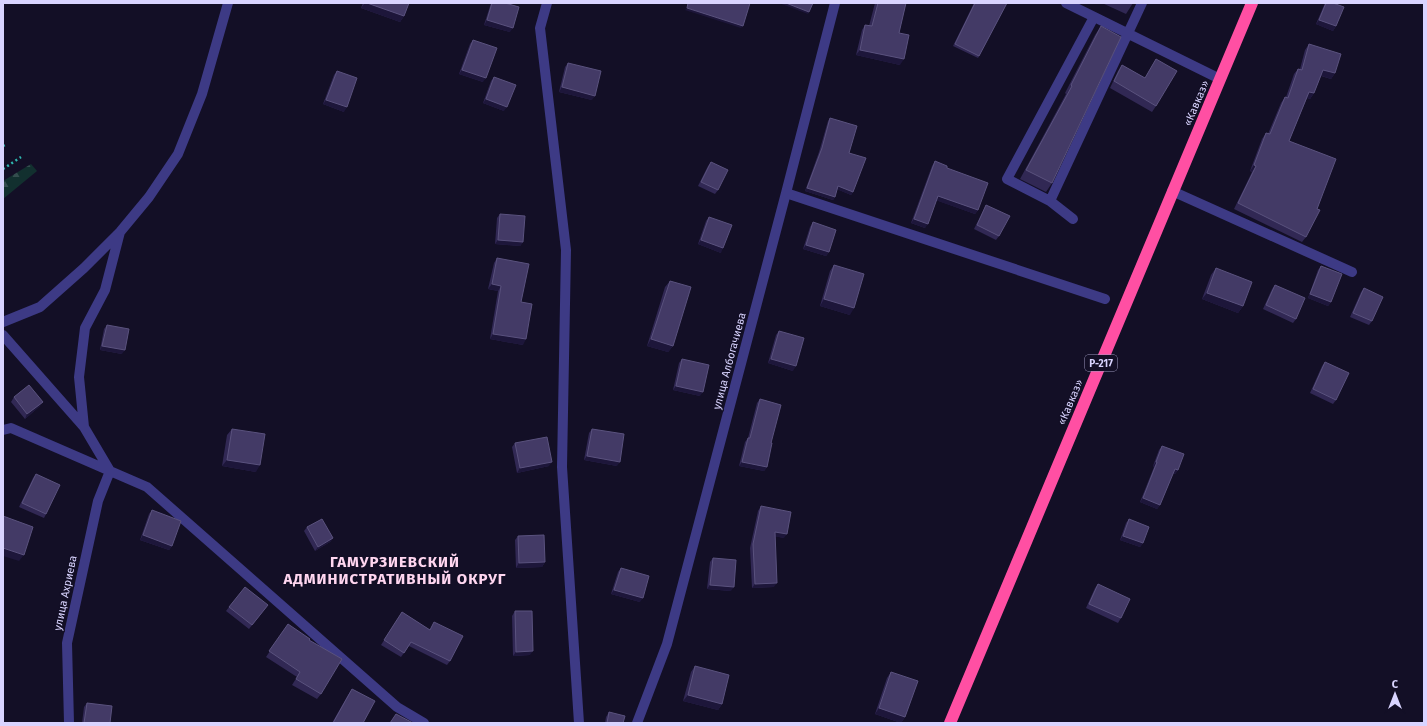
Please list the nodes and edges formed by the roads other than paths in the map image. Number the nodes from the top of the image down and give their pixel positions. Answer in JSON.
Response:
{"nodes":[{"id":1,"x":228,"y":3,"type":"edge"},
{"id":2,"x":546,"y":3,"type":"edge"},
{"id":3,"x":835,"y":3,"type":"edge"},
{"id":4,"x":1066,"y":3,"type":"edge"},
{"id":5,"x":1090,"y":3,"type":"edge"},
{"id":6,"x":1142,"y":3,"type":"edge"},
{"id":7,"x":1252,"y":3,"type":"edge"},
{"id":8,"x":1090,"y":15,"type":"junction"},
{"id":9,"x":1129,"y":34,"type":"junction"},
{"id":10,"x":1220,"y":79,"type":"junction"},
{"id":11,"x":1172,"y":192,"type":"junction"},
{"id":12,"x":786,"y":193,"type":"junction"},
{"id":13,"x":1050,"y":202,"type":"junction"},
{"id":14,"x":1073,"y":219,"type":"dead end"},
{"id":15,"x":120,"y":232,"type":"junction"},
{"id":16,"x":1352,"y":272,"type":"dead end"},
{"id":17,"x":1105,"y":300,"type":"dead end"},
{"id":18,"x":3,"y":322,"type":"edge"},
{"id":19,"x":3,"y":335,"type":"edge"},
{"id":20,"x":84,"y":427,"type":"junction"},
{"id":21,"x":3,"y":430,"type":"edge"},
{"id":22,"x":110,"y":471,"type":"junction"},
{"id":23,"x":69,"y":723,"type":"edge"},
{"id":24,"x":424,"y":723,"type":"edge"},
{"id":25,"x":578,"y":723,"type":"edge"},
{"id":26,"x":637,"y":723,"type":"edge"},
{"id":27,"x":950,"y":723,"type":"edge"}],
"edges":[{"from":1,"to":15,"type":"street"},
{"from":2,"to":25,"type":"street"},
{"from":3,"to":12,"type":"street","name":"улица Албогачиева"},
{"from":4,"to":8,"type":"street"},
{"from":5,"to":8,"type":"street"},
{"from":6,"to":9,"type":"street"},
{"from":7,"to":10,"type":"highway","name":"«Кавказ»","number":"Р-217"},
{"from":8,"to":9,"type":"street"},
{"from":8,"to":13,"type":"street"},
{"from":9,"to":10,"type":"street"},
{"from":9,"to":13,"type":"street"},
{"from":10,"to":11,"type":"highway","name":"«Кавказ»","number":"Р-217"},
{"from":11,"to":16,"type":"street"},
{"from":11,"to":27,"type":"highway","name":"«Кавказ»","number":"Р-217"},
{"from":12,"to":17,"type":"street"},
{"from":12,"to":26,"type":"street","name":"улица Албогачиева"},
{"from":13,"to":14,"type":"street"},
{"from":15,"to":18,"type":"street"},
{"from":15,"to":20,"type":"street"},
{"from":19,"to":20,"type":"street"},
{"from":20,"to":22,"type":"street"},
{"from":21,"to":22,"type":"street"},
{"from":22,"to":23,"type":"street","name":"улица Ахриева"},
{"from":22,"to":24,"type":"street"}]}
